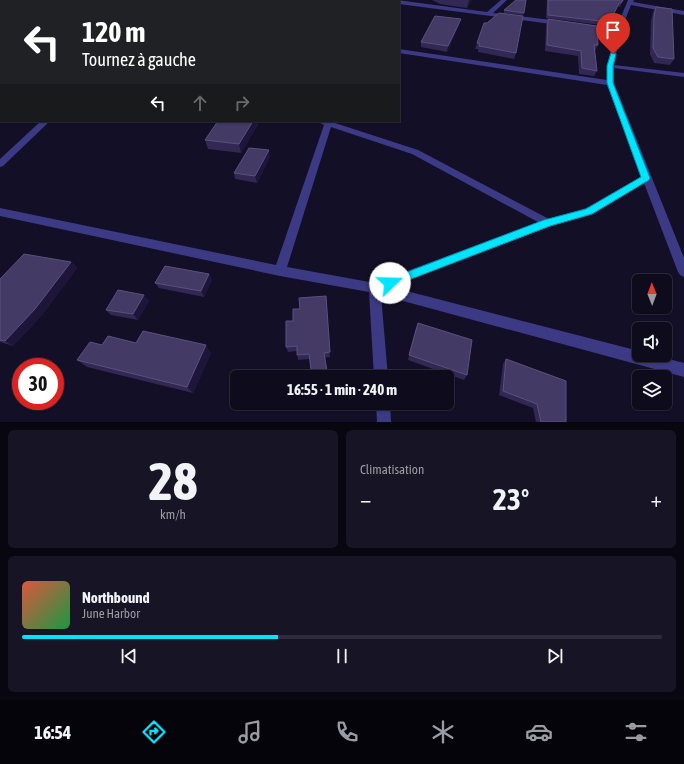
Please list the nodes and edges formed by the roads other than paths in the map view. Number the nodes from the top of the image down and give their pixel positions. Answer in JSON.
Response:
{"nodes":[{"id":1,"x":504,"y":0,"type":"edge"},
{"id":2,"x":408,"y":1,"type":"edge"},
{"id":3,"x":630,"y":2,"type":"edge"},
{"id":4,"x":684,"y":13,"type":"edge"},
{"id":5,"x":488,"y":14,"type":"junction"},
{"id":6,"x":565,"y":24,"type":"edge"},
{"id":7,"x":580,"y":26,"type":"edge"},
{"id":8,"x":619,"y":31,"type":"junction"},
{"id":9,"x":400,"y":51,"type":"edge"},
{"id":10,"x":610,"y":66,"type":"junction"},
{"id":11,"x":684,"y":75,"type":"edge"},
{"id":12,"x":610,"y":83,"type":"junction"},
{"id":13,"x":45,"y":122,"type":"edge"},
{"id":14,"x":326,"y":122,"type":"edge"},
{"id":15,"x":329,"y":122,"type":"edge"},
{"id":16,"x":0,"y":164,"type":"edge"},
{"id":17,"x":646,"y":178,"type":"junction"},
{"id":18,"x":0,"y":212,"type":"edge"},
{"id":19,"x":548,"y":223,"type":"junction"},
{"id":20,"x":280,"y":271,"type":"junction"},
{"id":21,"x":684,"y":272,"type":"edge"},
{"id":22,"x":375,"y":288,"type":"junction"},
{"id":23,"x":381,"y":370,"type":"edge"},
{"id":24,"x":684,"y":370,"type":"edge"},
{"id":25,"x":383,"y":410,"type":"edge"},
{"id":26,"x":384,"y":422,"type":"edge"}],
"edges":[{"from":1,"to":5,"type":"street"},
{"from":2,"to":5,"type":"street"},
{"from":3,"to":4,"type":"street"},
{"from":3,"to":8,"type":"street"},
{"from":5,"to":6,"type":"street"},
{"from":7,"to":8,"type":"street"},
{"from":8,"to":10,"type":"street"},
{"from":9,"to":12,"type":"street"},
{"from":10,"to":11,"type":"street"},
{"from":10,"to":12,"type":"street"},
{"from":12,"to":17,"type":"street"},
{"from":13,"to":16,"type":"street"},
{"from":14,"to":20,"type":"street"},
{"from":15,"to":19,"type":"street"},
{"from":17,"to":19,"type":"street"},
{"from":17,"to":21,"type":"street"},
{"from":18,"to":20,"type":"street"},
{"from":19,"to":22,"type":"street"},
{"from":20,"to":22,"type":"street"},
{"from":22,"to":23,"type":"street"},
{"from":22,"to":24,"type":"street"},
{"from":25,"to":26,"type":"street"}]}
